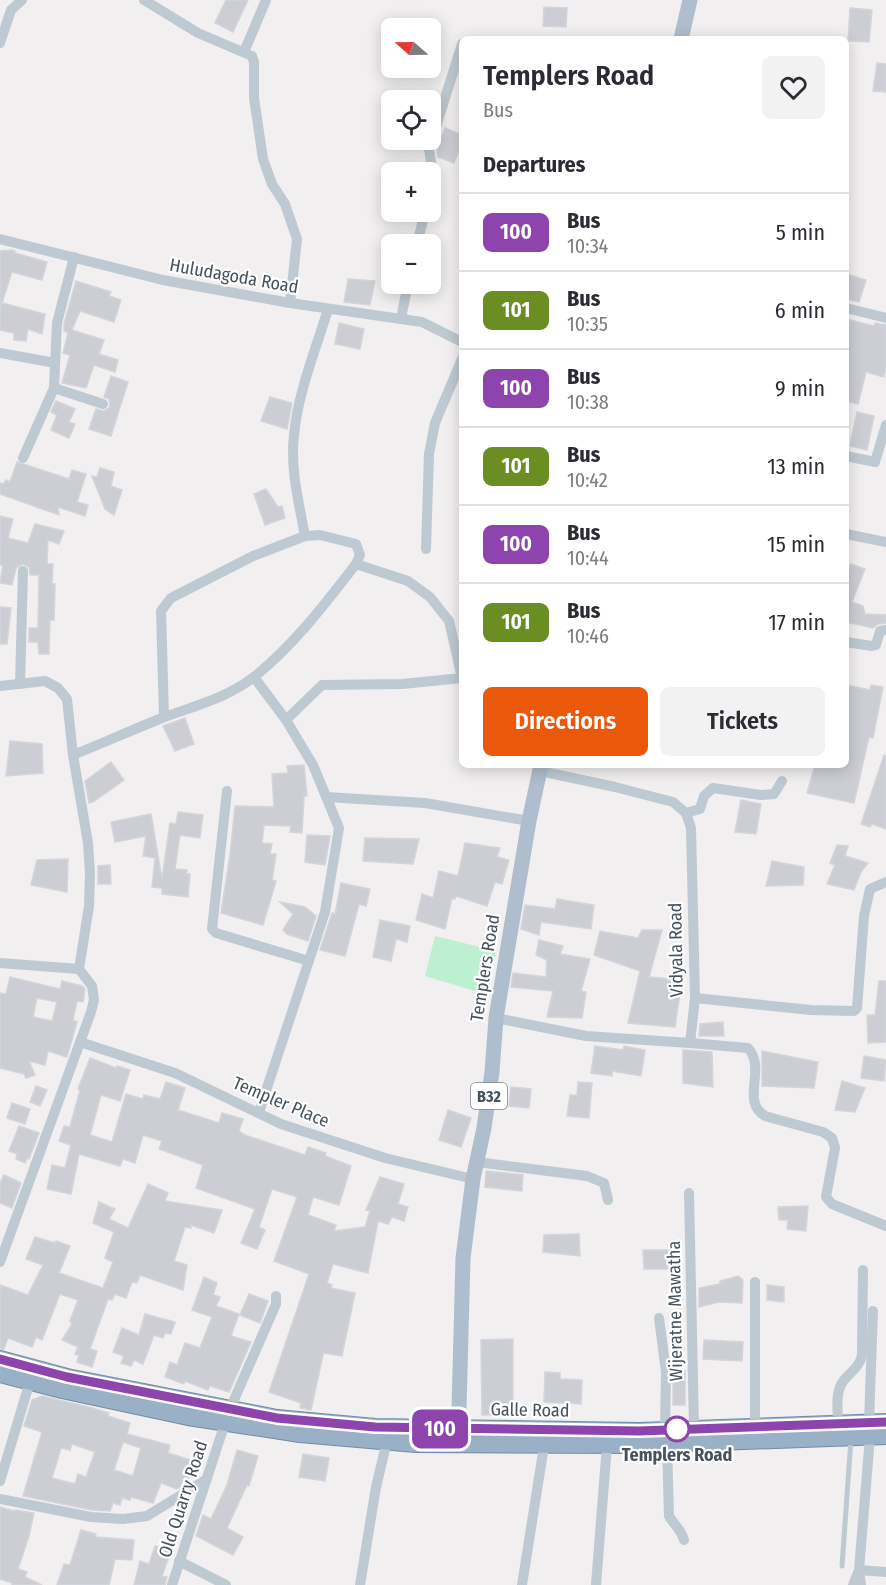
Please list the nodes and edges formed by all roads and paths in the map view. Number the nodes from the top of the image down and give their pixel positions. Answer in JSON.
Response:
{"nodes":[{"id":1,"x":22,"y":0,"type":"edge"},
{"id":2,"x":144,"y":0,"type":"edge"},
{"id":3,"x":266,"y":0,"type":"edge"},
{"id":4,"x":690,"y":0,"type":"edge"},
{"id":5,"x":682,"y":36,"type":"edge"},
{"id":6,"x":0,"y":43,"type":"edge"},
{"id":7,"x":244,"y":52,"type":"junction"},
{"id":8,"x":459,"y":54,"type":"edge"},
{"id":9,"x":431,"y":162,"type":"edge"},
{"id":10,"x":0,"y":239,"type":"edge"},
{"id":11,"x":74,"y":257,"type":"junction"},
{"id":12,"x":406,"y":294,"type":"edge"},
{"id":13,"x":291,"y":303,"type":"junction"},
{"id":14,"x":328,"y":309,"type":"junction"},
{"id":15,"x":849,"y":309,"type":"edge"},
{"id":16,"x":400,"y":318,"type":"junction"},
{"id":17,"x":886,"y":318,"type":"edge"},
{"id":18,"x":459,"y":340,"type":"edge"},
{"id":19,"x":0,"y":353,"type":"edge"},
{"id":20,"x":55,"y":363,"type":"junction"},
{"id":21,"x":459,"y":366,"type":"edge"},
{"id":22,"x":54,"y":388,"type":"junction"},
{"id":23,"x":103,"y":404,"type":"dead end"},
{"id":24,"x":886,"y":425,"type":"edge"},
{"id":25,"x":849,"y":457,"type":"edge"},
{"id":26,"x":23,"y":458,"type":"dead end"},
{"id":27,"x":849,"y":535,"type":"edge"},
{"id":28,"x":305,"y":537,"type":"junction"},
{"id":29,"x":886,"y":542,"type":"edge"},
{"id":30,"x":426,"y":549,"type":"dead end"},
{"id":31,"x":356,"y":564,"type":"junction"},
{"id":32,"x":23,"y":571,"type":"dead end"},
{"id":33,"x":886,"y":630,"type":"edge"},
{"id":34,"x":849,"y":642,"type":"edge"},
{"id":35,"x":459,"y":665,"type":"edge"},
{"id":36,"x":254,"y":677,"type":"junction"},
{"id":37,"x":459,"y":678,"type":"edge"},
{"id":38,"x":20,"y":684,"type":"junction"},
{"id":39,"x":0,"y":686,"type":"edge"},
{"id":40,"x":164,"y":717,"type":"junction"},
{"id":41,"x":286,"y":720,"type":"junction"},
{"id":42,"x":73,"y":755,"type":"junction"},
{"id":43,"x":541,"y":768,"type":"edge"},
{"id":44,"x":782,"y":781,"type":"dead end"},
{"id":45,"x":227,"y":791,"type":"dead end"},
{"id":46,"x":326,"y":797,"type":"junction"},
{"id":47,"x":686,"y":813,"type":"junction"},
{"id":48,"x":529,"y":821,"type":"junction"},
{"id":49,"x":886,"y":882,"type":"edge"},
{"id":50,"x":309,"y":961,"type":"junction"},
{"id":51,"x":0,"y":963,"type":"edge"},
{"id":52,"x":79,"y":969,"type":"junction"},
{"id":53,"x":695,"y":998,"type":"junction"},
{"id":54,"x":496,"y":1018,"type":"junction"},
{"id":55,"x":80,"y":1042,"type":"junction"},
{"id":56,"x":690,"y":1043,"type":"junction"},
{"id":57,"x":259,"y":1112,"type":"junction"},
{"id":58,"x":477,"y":1162,"type":"junction"},
{"id":59,"x":473,"y":1179,"type":"junction"},
{"id":60,"x":689,"y":1193,"type":"dead end"},
{"id":61,"x":608,"y":1200,"type":"dead end"},
{"id":62,"x":886,"y":1226,"type":"edge"},
{"id":63,"x":0,"y":1262,"type":"edge"},
{"id":64,"x":863,"y":1270,"type":"dead end"},
{"id":65,"x":755,"y":1282,"type":"dead end"},
{"id":66,"x":276,"y":1296,"type":"dead end"},
{"id":67,"x":873,"y":1311,"type":"dead end"},
{"id":68,"x":659,"y":1318,"type":"dead end"},
{"id":69,"x":0,"y":1359,"type":"edge"},
{"id":70,"x":0,"y":1374,"type":"edge"},
{"id":71,"x":32,"y":1376,"type":"junction"},
{"id":72,"x":227,"y":1416,"type":"junction"},
{"id":73,"x":838,"y":1423,"type":"junction"},
{"id":74,"x":755,"y":1426,"type":"junction"},
{"id":75,"x":694,"y":1428,"type":"junction"},
{"id":76,"x":878,"y":1429,"type":"edge"},
{"id":77,"x":461,"y":1437,"type":"junction"},
{"id":78,"x":666,"y":1437,"type":"junction"},
{"id":79,"x":851,"y":1438,"type":"junction"},
{"id":80,"x":387,"y":1441,"type":"junction"},
{"id":81,"x":606,"y":1445,"type":"junction"},
{"id":82,"x":543,"y":1446,"type":"junction"},
{"id":83,"x":207,"y":1479,"type":"junction"},
{"id":84,"x":0,"y":1481,"type":"edge"},
{"id":85,"x":0,"y":1499,"type":"edge"},
{"id":86,"x":684,"y":1540,"type":"dead end"},
{"id":87,"x":179,"y":1561,"type":"junction"},
{"id":88,"x":842,"y":1566,"type":"dead end"},
{"id":89,"x":859,"y":1570,"type":"junction"},
{"id":90,"x":886,"y":1572,"type":"edge"},
{"id":91,"x":360,"y":1584,"type":"edge"},
{"id":92,"x":172,"y":1585,"type":"edge"},
{"id":93,"x":226,"y":1585,"type":"edge"},
{"id":94,"x":372,"y":1585,"type":"edge"},
{"id":95,"x":522,"y":1585,"type":"edge"},
{"id":96,"x":596,"y":1585,"type":"edge"},
{"id":97,"x":854,"y":1585,"type":"edge"},
{"id":98,"x":861,"y":1585,"type":"edge"}],
"edges":[{"from":1,"to":6,"type":"street"},
{"from":2,"to":7,"type":"street"},
{"from":3,"to":7,"type":"street"},
{"from":4,"to":5,"type":"main road"},
{"from":7,"to":13,"type":"street"},
{"from":8,"to":9,"type":"street"},
{"from":10,"to":11,"type":"street","name":"Huludagoda Road"},
{"from":11,"to":13,"type":"street","name":"Huludagoda Road"},
{"from":11,"to":20,"type":"street"},
{"from":12,"to":16,"type":"street"},
{"from":13,"to":14,"type":"street","name":"Huludagoda Road"},
{"from":14,"to":16,"type":"street","name":"Huludagoda Road"},
{"from":14,"to":28,"type":"street"},
{"from":15,"to":17,"type":"street"},
{"from":16,"to":18,"type":"street","name":"Huludagoda Road"},
{"from":19,"to":20,"type":"street"},
{"from":20,"to":22,"type":"street"},
{"from":21,"to":30,"type":"street"},
{"from":22,"to":23,"type":"street"},
{"from":22,"to":26,"type":"street"},
{"from":24,"to":25,"type":"street"},
{"from":27,"to":29,"type":"street"},
{"from":28,"to":31,"type":"street"},
{"from":28,"to":40,"type":"street"},
{"from":31,"to":35,"type":"street"},
{"from":31,"to":36,"type":"street"},
{"from":32,"to":38,"type":"street"},
{"from":33,"to":34,"type":"street"},
{"from":36,"to":40,"type":"street"},
{"from":36,"to":41,"type":"street"},
{"from":37,"to":41,"type":"street"},
{"from":38,"to":39,"type":"street"},
{"from":38,"to":42,"type":"street"},
{"from":40,"to":42,"type":"street"},
{"from":41,"to":46,"type":"street"},
{"from":42,"to":52,"type":"street"},
{"from":43,"to":47,"type":"street"},
{"from":43,"to":48,"type":"main road","name":"Templers Road","number":"B32"},
{"from":44,"to":47,"type":"street"},
{"from":45,"to":50,"type":"street"},
{"from":46,"to":48,"type":"street"},
{"from":46,"to":50,"type":"street"},
{"from":47,"to":53,"type":"street","name":"Vidyala Road"},
{"from":48,"to":54,"type":"main road","name":"Templers Road","number":"B32"},
{"from":49,"to":53,"type":"street"},
{"from":50,"to":57,"type":"street"},
{"from":51,"to":52,"type":"street"},
{"from":52,"to":55,"type":"street"},
{"from":53,"to":56,"type":"street","name":"Vidyala Road"},
{"from":54,"to":56,"type":"street"},
{"from":54,"to":58,"type":"main road","name":"Templers Road","number":"B32"},
{"from":55,"to":57,"type":"street","name":"Templer Place"},
{"from":55,"to":63,"type":"street"},
{"from":56,"to":62,"type":"street"},
{"from":57,"to":59,"type":"street","name":"Templer Place"},
{"from":58,"to":59,"type":"main road","name":"Templers Road","number":"B32"},
{"from":58,"to":61,"type":"street"},
{"from":59,"to":77,"type":"main road","name":"Templers Road","number":"B32"},
{"from":60,"to":75,"type":"street","name":"Wijeratne Mawatha"},
{"from":64,"to":73,"type":"street"},
{"from":65,"to":74,"type":"street"},
{"from":66,"to":72,"type":"street","name":"Old Quarry Road"},
{"from":67,"to":76,"type":"street"},
{"from":68,"to":78,"type":"street"},
{"from":69,"to":71,"type":"highway","name":"Galle Road"},
{"from":70,"to":71,"type":"highway","name":"Galle Road"},
{"from":71,"to":72,"type":"highway","name":"Galle Road"},
{"from":71,"to":84,"type":"street"},
{"from":72,"to":77,"type":"highway","name":"Galle Road"},
{"from":72,"to":80,"type":"highway","name":"Galle Road"},
{"from":72,"to":83,"type":"street","name":"Old Quarry Road"},
{"from":73,"to":74,"type":"highway","name":"Galle Road"},
{"from":73,"to":76,"type":"highway","name":"Galle Road"},
{"from":74,"to":75,"type":"highway","name":"Galle Road"},
{"from":75,"to":78,"type":"highway","name":"Galle Road"},
{"from":76,"to":79,"type":"highway","name":"Galle Road"},
{"from":76,"to":89,"type":"street"},
{"from":77,"to":78,"type":"highway","name":"Galle Road"},
{"from":77,"to":80,"type":"highway","name":"Galle Road"},
{"from":77,"to":82,"type":"highway","name":"Galle Road"},
{"from":78,"to":79,"type":"highway","name":"Galle Road"},
{"from":78,"to":81,"type":"highway","name":"Galle Road"},
{"from":78,"to":86,"type":"street"},
{"from":79,"to":88,"type":"lane"},
{"from":80,"to":91,"type":"street"},
{"from":81,"to":82,"type":"highway","name":"Galle Road"},
{"from":81,"to":96,"type":"street"},
{"from":82,"to":95,"type":"street"},
{"from":83,"to":85,"type":"street"},
{"from":83,"to":87,"type":"street","name":"Old Quarry Road"},
{"from":87,"to":92,"type":"street","name":"Old Quarry Road"},
{"from":87,"to":93,"type":"street"},
{"from":89,"to":90,"type":"street"},
{"from":89,"to":97,"type":"street"},
{"from":89,"to":98,"type":"street"},
{"from":91,"to":94,"type":"street"}]}
